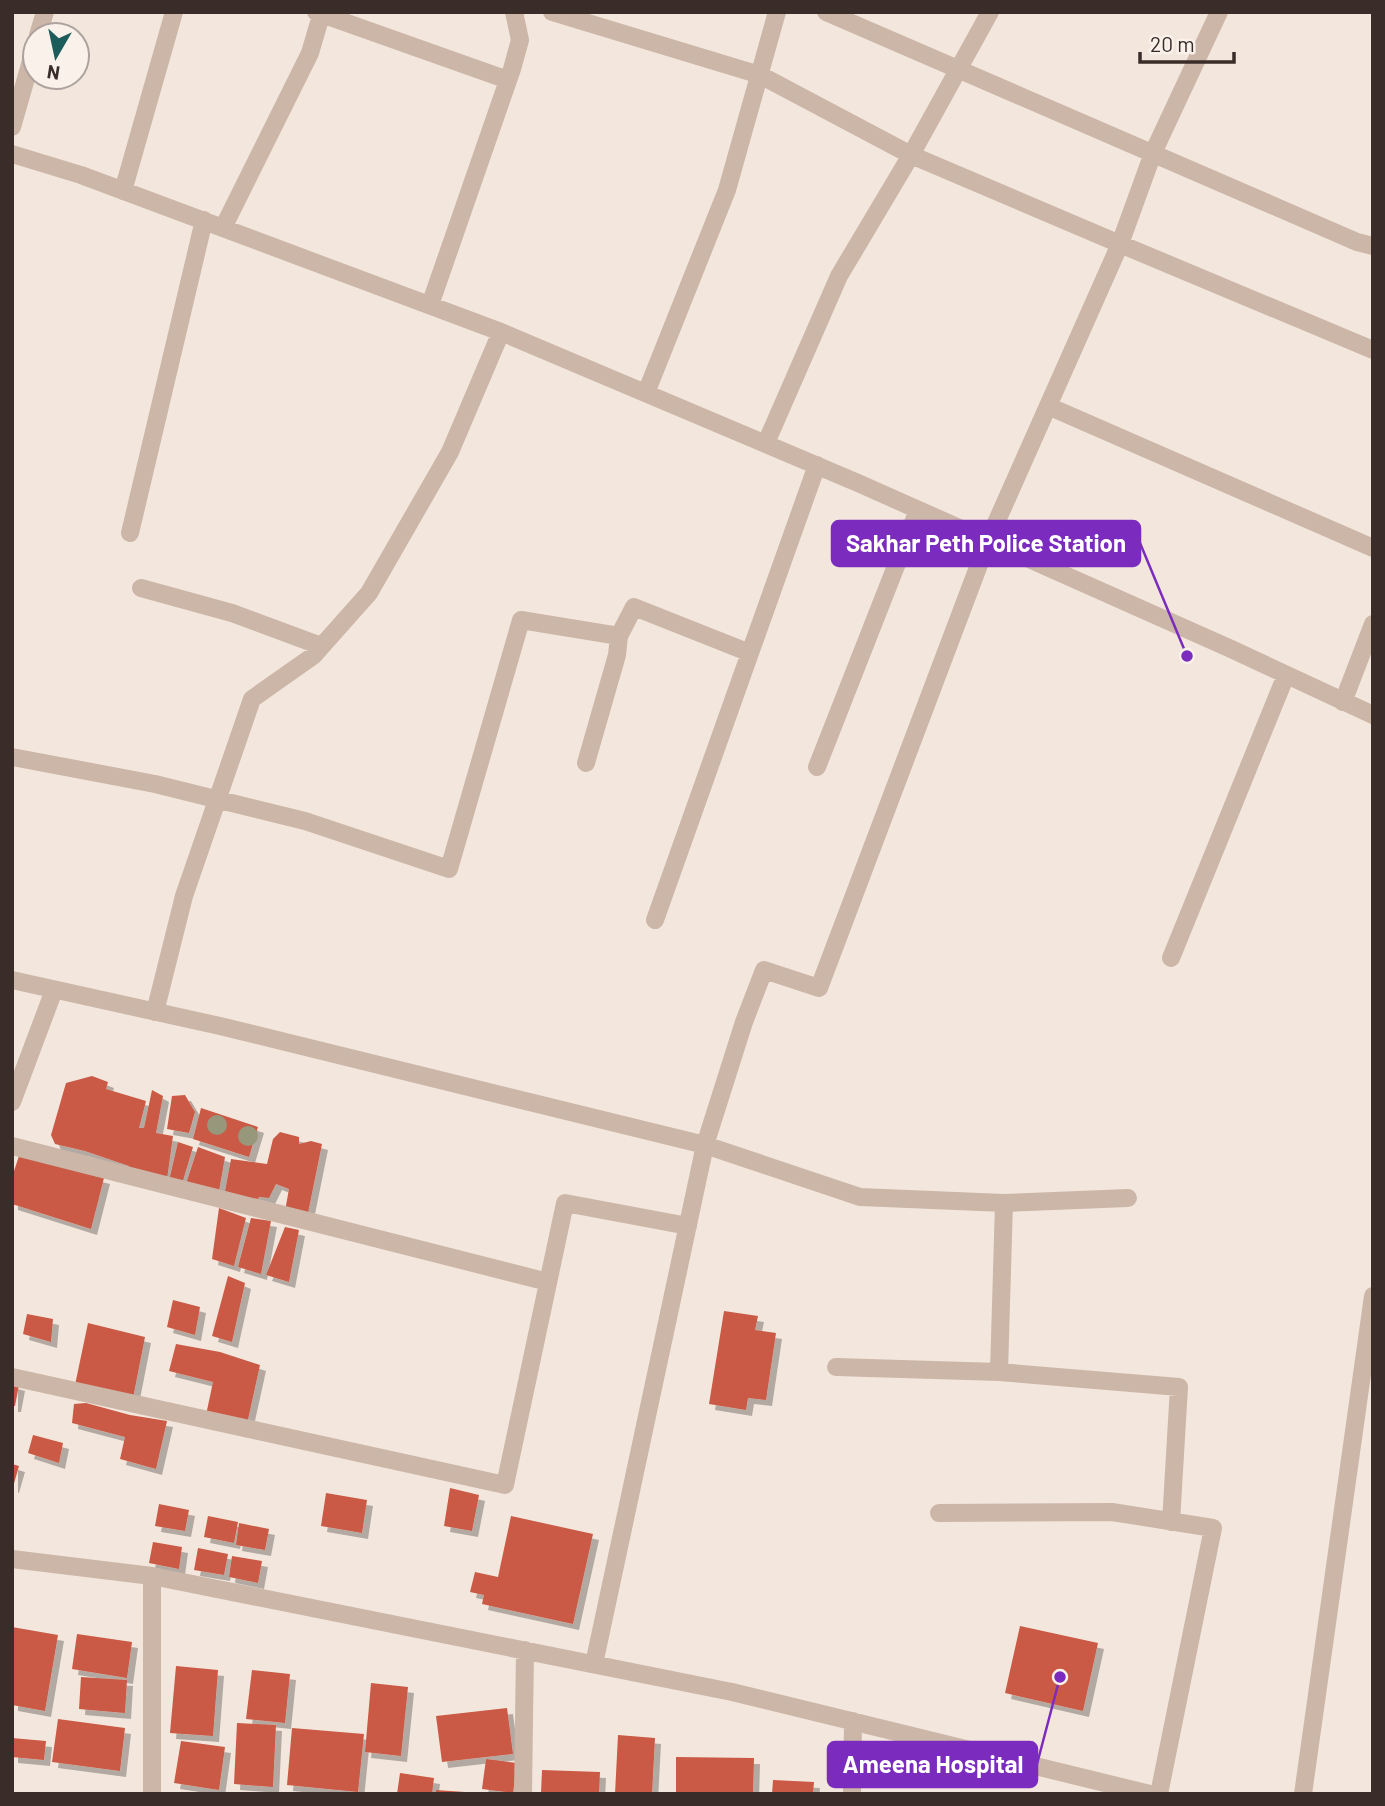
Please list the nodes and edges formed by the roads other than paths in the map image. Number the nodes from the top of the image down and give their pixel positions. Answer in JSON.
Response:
{"nodes":[{"id":1,"x":174,"y":12,"type":"edge"},
{"id":2,"x":514,"y":12,"type":"edge"},
{"id":3,"x":552,"y":12,"type":"edge"},
{"id":4,"x":777,"y":12,"type":"edge"},
{"id":5,"x":827,"y":12,"type":"edge"},
{"id":6,"x":990,"y":12,"type":"edge"},
{"id":7,"x":1219,"y":12,"type":"edge"},
{"id":8,"x":319,"y":13,"type":"edge"},
{"id":9,"x":959,"y":69,"type":"junction"},
{"id":10,"x":760,"y":75,"type":"junction"},
{"id":11,"x":509,"y":80,"type":"junction"},
{"id":12,"x":22,"y":91,"type":"edge"},
{"id":13,"x":12,"y":127,"type":"edge"},
{"id":14,"x":1153,"y":153,"type":"junction"},
{"id":15,"x":12,"y":155,"type":"edge"},
{"id":16,"x":911,"y":155,"type":"junction"},
{"id":17,"x":122,"y":191,"type":"junction"},
{"id":18,"x":204,"y":220,"type":"junction"},
{"id":19,"x":223,"y":228,"type":"junction"},
{"id":20,"x":1119,"y":244,"type":"junction"},
{"id":21,"x":1373,"y":246,"type":"edge"},
{"id":22,"x":430,"y":305,"type":"junction"},
{"id":23,"x":501,"y":331,"type":"junction"},
{"id":24,"x":1373,"y":350,"type":"edge"},
{"id":25,"x":646,"y":393,"type":"junction"},
{"id":26,"x":1048,"y":406,"type":"junction"},
{"id":27,"x":766,"y":443,"type":"junction"},
{"id":28,"x":817,"y":465,"type":"junction"},
{"id":29,"x":918,"y":510,"type":"junction"},
{"id":30,"x":130,"y":533,"type":"dead end"},
{"id":31,"x":988,"y":541,"type":"junction"},
{"id":32,"x":1373,"y":548,"type":"edge"},
{"id":33,"x":141,"y":588,"type":"dead end"},
{"id":34,"x":1373,"y":624,"type":"edge"},
{"id":35,"x":619,"y":636,"type":"junction"},
{"id":36,"x":321,"y":646,"type":"junction"},
{"id":37,"x":750,"y":653,"type":"junction"},
{"id":38,"x":1286,"y":675,"type":"junction"},
{"id":39,"x":1343,"y":702,"type":"junction"},
{"id":40,"x":1373,"y":715,"type":"edge"},
{"id":41,"x":12,"y":757,"type":"edge"},
{"id":42,"x":586,"y":763,"type":"dead end"},
{"id":43,"x":817,"y":767,"type":"dead end"},
{"id":44,"x":218,"y":799,"type":"junction"},
{"id":45,"x":655,"y":920,"type":"dead end"},
{"id":46,"x":1171,"y":958,"type":"dead end"},
{"id":47,"x":12,"y":981,"type":"edge"},
{"id":48,"x":54,"y":990,"type":"junction"},
{"id":49,"x":155,"y":1012,"type":"junction"},
{"id":50,"x":12,"y":1102,"type":"edge"},
{"id":51,"x":705,"y":1145,"type":"junction"},
{"id":52,"x":12,"y":1146,"type":"edge"},
{"id":53,"x":1128,"y":1198,"type":"dead end"},
{"id":54,"x":1004,"y":1203,"type":"junction"},
{"id":55,"x":688,"y":1226,"type":"junction"},
{"id":56,"x":548,"y":1282,"type":"junction"},
{"id":57,"x":1373,"y":1296,"type":"edge"},
{"id":58,"x":836,"y":1367,"type":"dead end"},
{"id":59,"x":999,"y":1372,"type":"junction"},
{"id":60,"x":12,"y":1377,"type":"edge"},
{"id":61,"x":939,"y":1513,"type":"dead end"},
{"id":62,"x":1171,"y":1522,"type":"junction"},
{"id":63,"x":12,"y":1559,"type":"edge"},
{"id":64,"x":152,"y":1576,"type":"junction"},
{"id":65,"x":525,"y":1650,"type":"junction"},
{"id":66,"x":594,"y":1664,"type":"junction"},
{"id":67,"x":853,"y":1721,"type":"junction"},
{"id":68,"x":152,"y":1794,"type":"edge"},
{"id":69,"x":523,"y":1794,"type":"edge"},
{"id":70,"x":852,"y":1794,"type":"edge"},
{"id":71,"x":1150,"y":1794,"type":"edge"},
{"id":72,"x":1159,"y":1794,"type":"edge"},
{"id":73,"x":1303,"y":1794,"type":"edge"}],
"edges":[{"from":1,"to":17,"type":"street"},
{"from":2,"to":11,"type":"street"},
{"from":3,"to":10,"type":"street"},
{"from":4,"to":10,"type":"street"},
{"from":5,"to":9,"type":"street"},
{"from":6,"to":9,"type":"street"},
{"from":7,"to":14,"type":"street"},
{"from":8,"to":11,"type":"street"},
{"from":8,"to":19,"type":"street"},
{"from":9,"to":14,"type":"street"},
{"from":9,"to":16,"type":"street"},
{"from":10,"to":16,"type":"street"},
{"from":10,"to":25,"type":"street"},
{"from":11,"to":22,"type":"street"},
{"from":12,"to":13,"type":"street"},
{"from":14,"to":20,"type":"street"},
{"from":14,"to":21,"type":"street"},
{"from":15,"to":17,"type":"street"},
{"from":16,"to":20,"type":"street"},
{"from":16,"to":27,"type":"street"},
{"from":17,"to":18,"type":"street"},
{"from":18,"to":19,"type":"street"},
{"from":18,"to":30,"type":"street"},
{"from":19,"to":22,"type":"street"},
{"from":20,"to":24,"type":"street"},
{"from":20,"to":26,"type":"street"},
{"from":22,"to":23,"type":"street"},
{"from":23,"to":25,"type":"street"},
{"from":23,"to":36,"type":"street"},
{"from":25,"to":27,"type":"street"},
{"from":26,"to":31,"type":"street"},
{"from":26,"to":32,"type":"street"},
{"from":27,"to":28,"type":"street"},
{"from":28,"to":29,"type":"street"},
{"from":28,"to":37,"type":"street"},
{"from":29,"to":31,"type":"street"},
{"from":29,"to":43,"type":"street"},
{"from":31,"to":38,"type":"street"},
{"from":31,"to":51,"type":"street"},
{"from":33,"to":36,"type":"street"},
{"from":34,"to":39,"type":"street"},
{"from":35,"to":37,"type":"street"},
{"from":35,"to":42,"type":"street"},
{"from":35,"to":44,"type":"street"},
{"from":36,"to":44,"type":"street"},
{"from":37,"to":45,"type":"street"},
{"from":38,"to":39,"type":"street"},
{"from":38,"to":46,"type":"street"},
{"from":39,"to":40,"type":"street"},
{"from":41,"to":44,"type":"street"},
{"from":44,"to":49,"type":"street"},
{"from":47,"to":48,"type":"street"},
{"from":48,"to":49,"type":"street"},
{"from":48,"to":50,"type":"street"},
{"from":49,"to":51,"type":"street"},
{"from":51,"to":54,"type":"street"},
{"from":51,"to":55,"type":"street"},
{"from":52,"to":56,"type":"street"},
{"from":53,"to":54,"type":"street"},
{"from":54,"to":59,"type":"street"},
{"from":55,"to":56,"type":"street"},
{"from":55,"to":66,"type":"street"},
{"from":56,"to":60,"type":"street"},
{"from":57,"to":73,"type":"street"},
{"from":58,"to":59,"type":"street"},
{"from":59,"to":62,"type":"street"},
{"from":61,"to":62,"type":"street"},
{"from":62,"to":72,"type":"street"},
{"from":63,"to":64,"type":"street"},
{"from":64,"to":65,"type":"street"},
{"from":64,"to":68,"type":"street"},
{"from":65,"to":66,"type":"street"},
{"from":65,"to":69,"type":"street"},
{"from":66,"to":67,"type":"street"},
{"from":67,"to":70,"type":"street"},
{"from":67,"to":71,"type":"street"}]}
